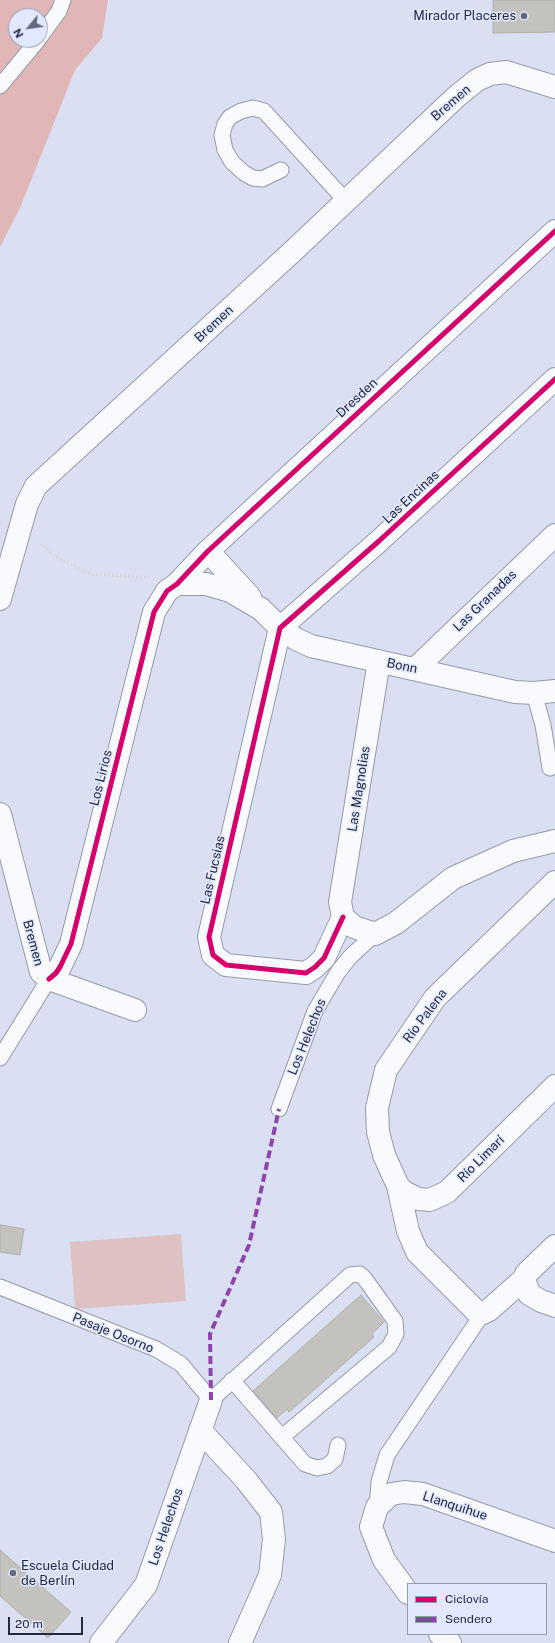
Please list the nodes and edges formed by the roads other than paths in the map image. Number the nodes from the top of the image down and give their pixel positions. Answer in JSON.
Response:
{"nodes":[{"id":1,"x":63,"y":0,"type":"edge"},
{"id":2,"x":48,"y":25,"type":"edge"},
{"id":3,"x":31,"y":48,"type":"edge"},
{"id":4,"x":0,"y":86,"type":"edge"},
{"id":5,"x":555,"y":87,"type":"edge"},
{"id":6,"x":281,"y":170,"type":"dead end"},
{"id":7,"x":345,"y":200,"type":"junction"},
{"id":8,"x":555,"y":231,"type":"edge"},
{"id":9,"x":555,"y":379,"type":"edge"},
{"id":10,"x":555,"y":535,"type":"edge"},
{"id":11,"x":208,"y":551,"type":"junction"},
{"id":12,"x":177,"y":584,"type":"junction"},
{"id":13,"x":0,"y":599,"type":"edge"},
{"id":14,"x":262,"y":609,"type":"junction"},
{"id":15,"x":280,"y":628,"type":"junction"},
{"id":16,"x":379,"y":661,"type":"junction"},
{"id":17,"x":416,"y":668,"type":"junction"},
{"id":18,"x":555,"y":691,"type":"edge"},
{"id":19,"x":534,"y":693,"type":"junction"},
{"id":20,"x":550,"y":768,"type":"dead end"},
{"id":21,"x":0,"y":814,"type":"edge"},
{"id":22,"x":555,"y":841,"type":"edge"},
{"id":23,"x":555,"y":882,"type":"edge"},
{"id":24,"x":343,"y":916,"type":"junction"},
{"id":25,"x":375,"y":934,"type":"junction"},
{"id":26,"x":48,"y":978,"type":"junction"},
{"id":27,"x":135,"y":1010,"type":"dead end"},
{"id":28,"x":0,"y":1058,"type":"edge"},
{"id":29,"x":555,"y":1086,"type":"edge"},
{"id":30,"x":279,"y":1109,"type":"dead end"},
{"id":31,"x":398,"y":1186,"type":"junction"},
{"id":32,"x":555,"y":1246,"type":"edge"},
{"id":33,"x":525,"y":1276,"type":"junction"},
{"id":34,"x":0,"y":1288,"type":"edge"},
{"id":35,"x":555,"y":1306,"type":"edge"},
{"id":36,"x":483,"y":1313,"type":"junction"},
{"id":37,"x":232,"y":1380,"type":"junction"},
{"id":38,"x":211,"y":1400,"type":"junction"},
{"id":39,"x":200,"y":1430,"type":"junction"},
{"id":40,"x":282,"y":1437,"type":"junction"},
{"id":41,"x":338,"y":1445,"type":"dead end"},
{"id":42,"x":374,"y":1517,"type":"junction"},
{"id":43,"x":555,"y":1541,"type":"edge"},
{"id":44,"x":407,"y":1592,"type":"edge"},
{"id":45,"x":441,"y":1635,"type":"edge"},
{"id":46,"x":101,"y":1643,"type":"edge"},
{"id":47,"x":240,"y":1643,"type":"edge"},
{"id":48,"x":450,"y":1643,"type":"edge"}],
"edges":[{"from":1,"to":2,"type":"lane"},
{"from":3,"to":4,"type":"lane"},
{"from":5,"to":7,"type":"street","name":"Bremen"},
{"from":6,"to":7,"type":"lane"},
{"from":7,"to":13,"type":"street","name":"Bremen"},
{"from":8,"to":11,"type":"street","name":"Dresden"},
{"from":9,"to":15,"type":"street","name":"Las Encinas"},
{"from":10,"to":17,"type":"street","name":"Las Granadas"},
{"from":11,"to":12,"type":"street","name":"Dresden"},
{"from":11,"to":14,"type":"street","name":"Bonn"},
{"from":12,"to":14,"type":"street","name":"Bonn"},
{"from":12,"to":26,"type":"street","name":"Los Lirios"},
{"from":14,"to":15,"type":"street","name":"Bonn"},
{"from":15,"to":16,"type":"street","name":"Bonn"},
{"from":15,"to":24,"type":"street","name":"Las Fucsias"},
{"from":16,"to":17,"type":"street","name":"Bonn"},
{"from":16,"to":24,"type":"street","name":"Las Magnolias"},
{"from":17,"to":19,"type":"street","name":"Bonn"},
{"from":18,"to":19,"type":"street","name":"Bonn"},
{"from":19,"to":20,"type":"lane"},
{"from":21,"to":26,"type":"street","name":"Bremen"},
{"from":22,"to":25,"type":"street"},
{"from":23,"to":31,"type":"street","name":"Río Palena"},
{"from":24,"to":25,"type":"street"},
{"from":25,"to":30,"type":"lane","name":"Los Helechos"},
{"from":26,"to":27,"type":"street","name":"Bremen"},
{"from":26,"to":28,"type":"lane"},
{"from":29,"to":31,"type":"street","name":"Río Limarí"},
{"from":31,"to":36,"type":"street","name":"Río Palena"},
{"from":32,"to":33,"type":"street"},
{"from":33,"to":35,"type":"street"},
{"from":33,"to":36,"type":"street"},
{"from":34,"to":38,"type":"lane","name":"Pasaje Osorno"},
{"from":36,"to":42,"type":"lane"},
{"from":37,"to":38,"type":"lane"},
{"from":37,"to":40,"type":"lane"},
{"from":37,"to":40,"type":"lane"},
{"from":38,"to":39,"type":"street","name":"Los Helechos"},
{"from":39,"to":46,"type":"street","name":"Los Helechos"},
{"from":39,"to":47,"type":"street"},
{"from":40,"to":41,"type":"lane"},
{"from":42,"to":43,"type":"street","name":"Llanquihue"},
{"from":42,"to":44,"type":"street"},
{"from":45,"to":48,"type":"street"}]}
